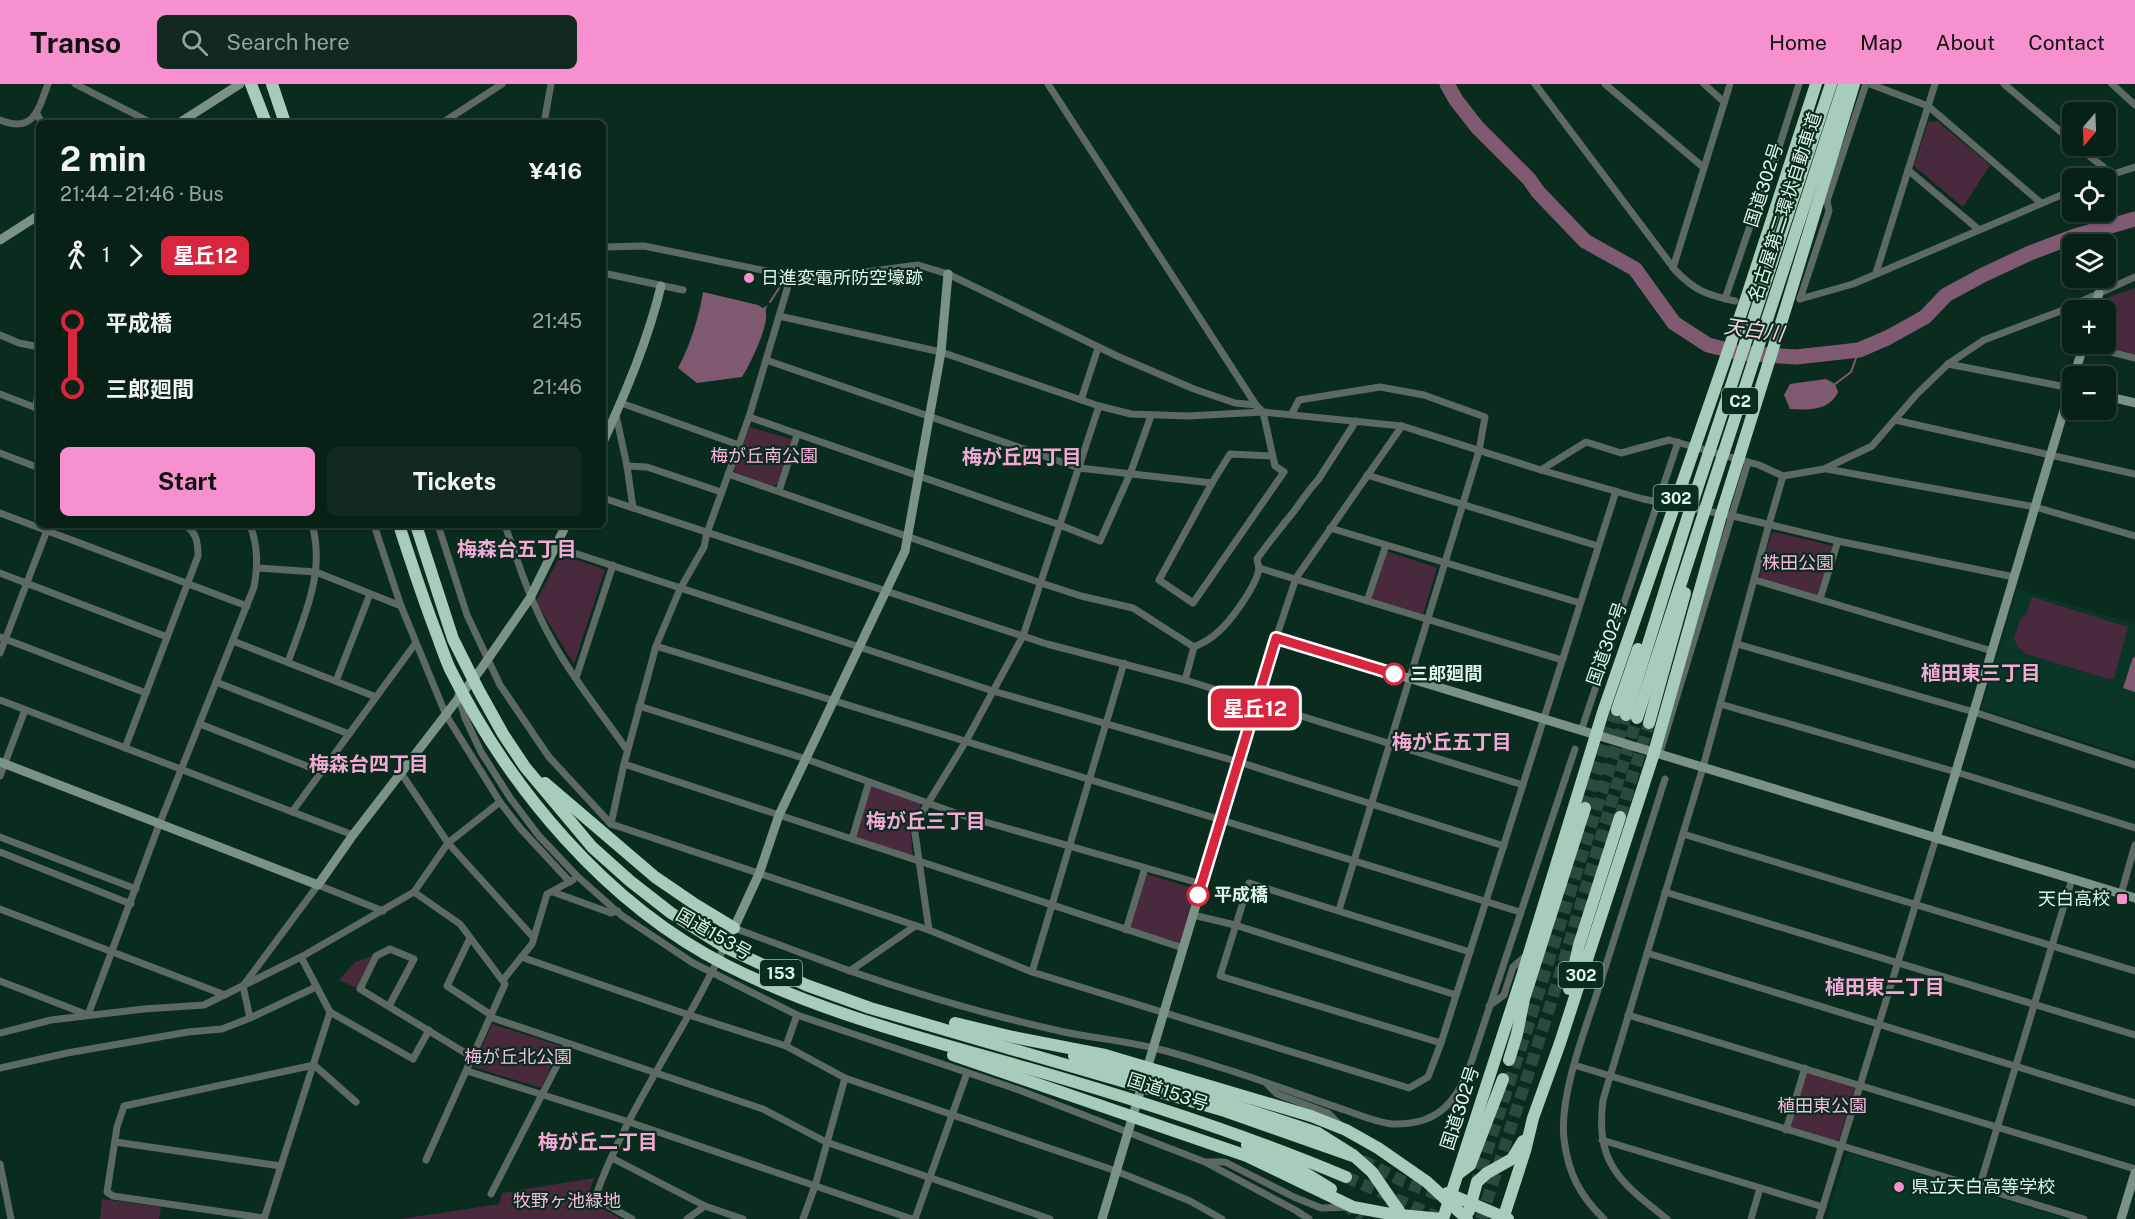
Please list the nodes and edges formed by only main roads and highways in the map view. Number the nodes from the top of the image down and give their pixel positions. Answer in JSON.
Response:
{"nodes":[{"id":1,"x":251,"y":84,"type":"edge"},
{"id":2,"x":272,"y":84,"type":"edge"},
{"id":3,"x":1816,"y":84,"type":"edge"},
{"id":4,"x":1831,"y":84,"type":"edge"},
{"id":5,"x":1844,"y":84,"type":"edge"},
{"id":6,"x":1854,"y":84,"type":"edge"},
{"id":7,"x":265,"y":120,"type":"edge"},
{"id":8,"x":284,"y":120,"type":"edge"},
{"id":9,"x":400,"y":528,"type":"edge"},
{"id":10,"x":417,"y":528,"type":"edge"},
{"id":11,"x":525,"y":767,"type":"junction"},
{"id":12,"x":1586,"y":808,"type":"tunnel mouth"},
{"id":13,"x":1620,"y":817,"type":"tunnel mouth"},
{"id":14,"x":733,"y":930,"type":"road end"},
{"id":15,"x":1568,"y":1016,"type":"junction"},
{"id":16,"x":906,"y":1017,"type":"junction"},
{"id":17,"x":905,"y":1034,"type":"junction"},
{"id":18,"x":1013,"y":1037,"type":"junction"},
{"id":19,"x":1508,"y":1062,"type":"dead end"},
{"id":20,"x":1052,"y":1075,"type":"junction"},
{"id":21,"x":1503,"y":1079,"type":"dead end"},
{"id":22,"x":1533,"y":1118,"type":"junction"},
{"id":23,"x":1353,"y":1156,"type":"tunnel mouth"},
{"id":24,"x":1346,"y":1177,"type":"tunnel mouth"},
{"id":25,"x":1331,"y":1189,"type":"dead end"},
{"id":26,"x":1453,"y":1190,"type":"junction"},
{"id":27,"x":1469,"y":1214,"type":"edge"},
{"id":28,"x":1404,"y":1215,"type":"edge"},
{"id":29,"x":1443,"y":1219,"type":"edge"},
{"id":30,"x":1504,"y":1219,"type":"edge"}],
"edges":[{"from":1,"to":7,"type":"highway"},
{"from":2,"to":8,"type":"highway"},
{"from":3,"to":26,"type":"highway","name":"国道302号","number":"302"},
{"from":4,"to":5,"type":"highway","name":"名古屋第二環状自動車道","number":"C2"},
{"from":6,"to":15,"type":"highway","number":"302"},
{"from":9,"to":17,"type":"highway","name":"国道153号","number":"153"},
{"from":10,"to":11,"type":"highway","name":"国道153号","number":"153"},
{"from":11,"to":14,"type":"highway"},
{"from":11,"to":16,"type":"highway","name":"国道153号","number":"153"},
{"from":12,"to":19,"type":"highway"},
{"from":13,"to":15,"type":"highway"},
{"from":15,"to":22,"type":"highway","number":"302"},
{"from":16,"to":18,"type":"highway","number":"153"},
{"from":16,"to":23,"type":"highway","name":"国道153号","number":"153"},
{"from":17,"to":20,"type":"highway","name":"国道153号","number":"153"},
{"from":17,"to":28,"type":"highway","number":"153"},
{"from":18,"to":26,"type":"highway","number":"153"},
{"from":18,"to":28,"type":"highway"},
{"from":20,"to":24,"type":"highway","name":"国道153号","number":"153"},
{"from":20,"to":25,"type":"highway"},
{"from":21,"to":26,"type":"highway"},
{"from":22,"to":27,"type":"highway","number":"302"},
{"from":22,"to":30,"type":"highway","number":"302"},
{"from":26,"to":27,"type":"highway","number":"153"},
{"from":26,"to":29,"type":"highway","name":"国道302号","number":"302"},
{"from":27,"to":29,"type":"highway"},
{"from":27,"to":30,"type":"highway","number":"153"},
{"from":28,"to":29,"type":"highway","number":"153"}]}
